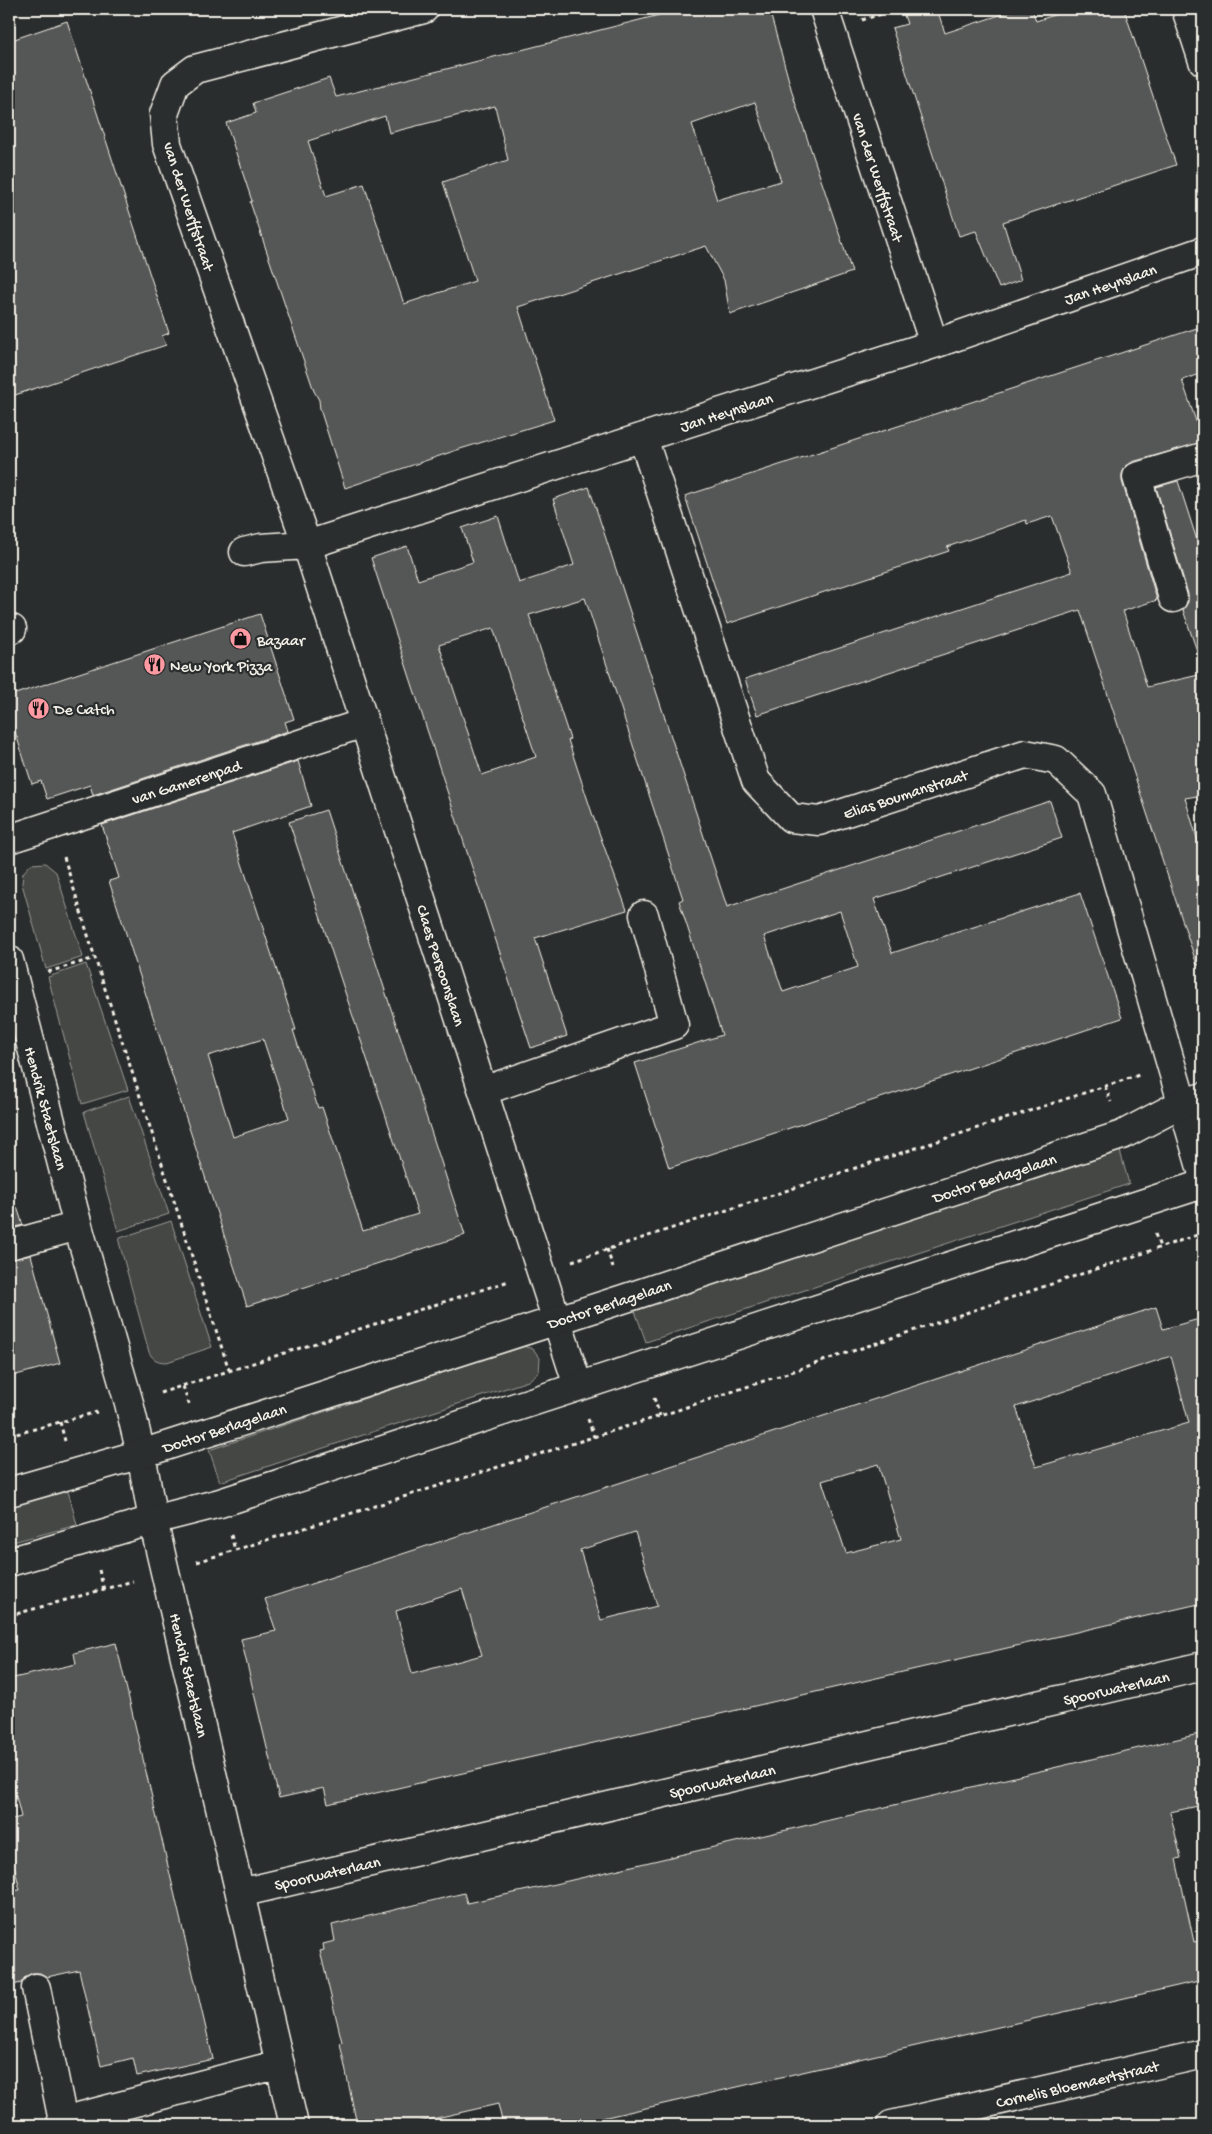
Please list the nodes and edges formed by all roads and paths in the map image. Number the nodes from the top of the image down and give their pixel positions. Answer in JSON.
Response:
{"nodes":[{"id":1,"x":424,"y":9,"type":"edge"},
{"id":2,"x":824,"y":9,"type":"edge"},
{"id":3,"x":1186,"y":9,"type":"edge"},
{"id":4,"x":1203,"y":61,"type":"edge"},
{"id":5,"x":1203,"y":251,"type":"edge"},
{"id":6,"x":934,"y":344,"type":"junction"},
{"id":7,"x":643,"y":438,"type":"junction"},
{"id":8,"x":1203,"y":457,"type":"edge"},
{"id":9,"x":307,"y":545,"type":"junction"},
{"id":10,"x":244,"y":552,"type":"dead end"},
{"id":11,"x":1173,"y":598,"type":"dead end"},
{"id":12,"x":364,"y":723,"type":"junction"},
{"id":13,"x":54,"y":824,"type":"junction"},
{"id":14,"x":9,"y":839,"type":"edge"},
{"id":15,"x":644,"y":915,"type":"dead end"},
{"id":16,"x":95,"y":958,"type":"junction"},
{"id":17,"x":11,"y":971,"type":"edge"},
{"id":18,"x":1172,"y":1064,"type":"junction"},
{"id":19,"x":483,"y":1091,"type":"junction"},
{"id":20,"x":1193,"y":1100,"type":"edge"},
{"id":21,"x":1203,"y":1174,"type":"edge"},
{"id":22,"x":1203,"y":1184,"type":"edge"},
{"id":23,"x":78,"y":1226,"type":"junction"},
{"id":24,"x":1203,"y":1233,"type":"edge"},
{"id":25,"x":9,"y":1245,"type":"edge"},
{"id":26,"x":541,"y":1271,"type":"junction"},
{"id":27,"x":557,"y":1320,"type":"junction"},
{"id":28,"x":229,"y":1370,"type":"junction"},
{"id":29,"x":578,"y":1386,"type":"junction"},
{"id":30,"x":129,"y":1403,"type":"junction"},
{"id":31,"x":9,"y":1436,"type":"edge"},
{"id":32,"x":141,"y":1454,"type":"junction"},
{"id":33,"x":9,"y":1492,"type":"edge"},
{"id":34,"x":153,"y":1520,"type":"junction"},
{"id":35,"x":9,"y":1562,"type":"edge"},
{"id":36,"x":166,"y":1571,"type":"junction"},
{"id":37,"x":9,"y":1616,"type":"edge"},
{"id":38,"x":1203,"y":1666,"type":"edge"},
{"id":39,"x":240,"y":1893,"type":"junction"},
{"id":40,"x":36,"y":1988,"type":"dead end"},
{"id":41,"x":1203,"y":2054,"type":"edge"},
{"id":42,"x":280,"y":2064,"type":"junction"},
{"id":43,"x":294,"y":2125,"type":"edge"},
{"id":44,"x":891,"y":2125,"type":"edge"}],
"edges":[{"from":1,"to":9,"type":"street","name":"van der Werffstraat"},
{"from":2,"to":6,"type":"street","name":"van der Werffstraat"},
{"from":3,"to":4,"type":"street"},
{"from":5,"to":6,"type":"street","name":"Jan Heynslaan"},
{"from":6,"to":7,"type":"street","name":"Jan Heynslaan"},
{"from":7,"to":9,"type":"street","name":"Jan Heynslaan"},
{"from":7,"to":18,"type":"street","name":"Elias Boumanstraat"},
{"from":8,"to":11,"type":"street"},
{"from":9,"to":10,"type":"street","name":"Jan Heynslaan"},
{"from":9,"to":12,"type":"street","name":"Claes Persoonslaan"},
{"from":12,"to":13,"type":"street","name":"van Gamerenpad"},
{"from":12,"to":19,"type":"street","name":"Claes Persoonslaan"},
{"from":13,"to":14,"type":"street","name":"van Gamerenpad"},
{"from":13,"to":16,"type":"path"},
{"from":15,"to":19,"type":"street"},
{"from":16,"to":17,"type":"path"},
{"from":16,"to":28,"type":"path"},
{"from":17,"to":23,"type":"street","name":"Hendrik Staetslaan"},
{"from":18,"to":20,"type":"street","name":"Elias Boumanstraat"},
{"from":18,"to":26,"type":"path"},
{"from":19,"to":26,"type":"street","name":"Claes Persoonslaan"},
{"from":20,"to":21,"type":"street","name":"Elias Boumanstraat"},
{"from":20,"to":27,"type":"street","name":"Doctor Berlagelaan"},
{"from":22,"to":29,"type":"street"},
{"from":23,"to":25,"type":"street"},
{"from":23,"to":30,"type":"street","name":"Hendrik Staetslaan"},
{"from":24,"to":36,"type":"path"},
{"from":26,"to":27,"type":"street","name":"Claes Persoonslaan"},
{"from":26,"to":28,"type":"path"},
{"from":27,"to":29,"type":"street","name":"Claes Persoonslaan"},
{"from":27,"to":32,"type":"street","name":"Doctor Berlagelaan"},
{"from":28,"to":30,"type":"path"},
{"from":29,"to":34,"type":"street"},
{"from":30,"to":31,"type":"path"},
{"from":30,"to":32,"type":"street","name":"Hendrik Staetslaan"},
{"from":32,"to":33,"type":"street","name":"Doctor Berlagelaan"},
{"from":32,"to":34,"type":"street","name":"Hendrik Staetslaan"},
{"from":34,"to":35,"type":"street"},
{"from":34,"to":36,"type":"street","name":"Hendrik Staetslaan"},
{"from":36,"to":37,"type":"path"},
{"from":36,"to":39,"type":"street","name":"Hendrik Staetslaan"},
{"from":38,"to":39,"type":"street","name":"Spoorwaterlaan"},
{"from":39,"to":42,"type":"street","name":"Hendrik Staetslaan"},
{"from":40,"to":42,"type":"street"},
{"from":41,"to":44,"type":"street","name":"Cornelis Bloemaertstraat"},
{"from":42,"to":43,"type":"street","name":"Hendrik Staetslaan"}]}
